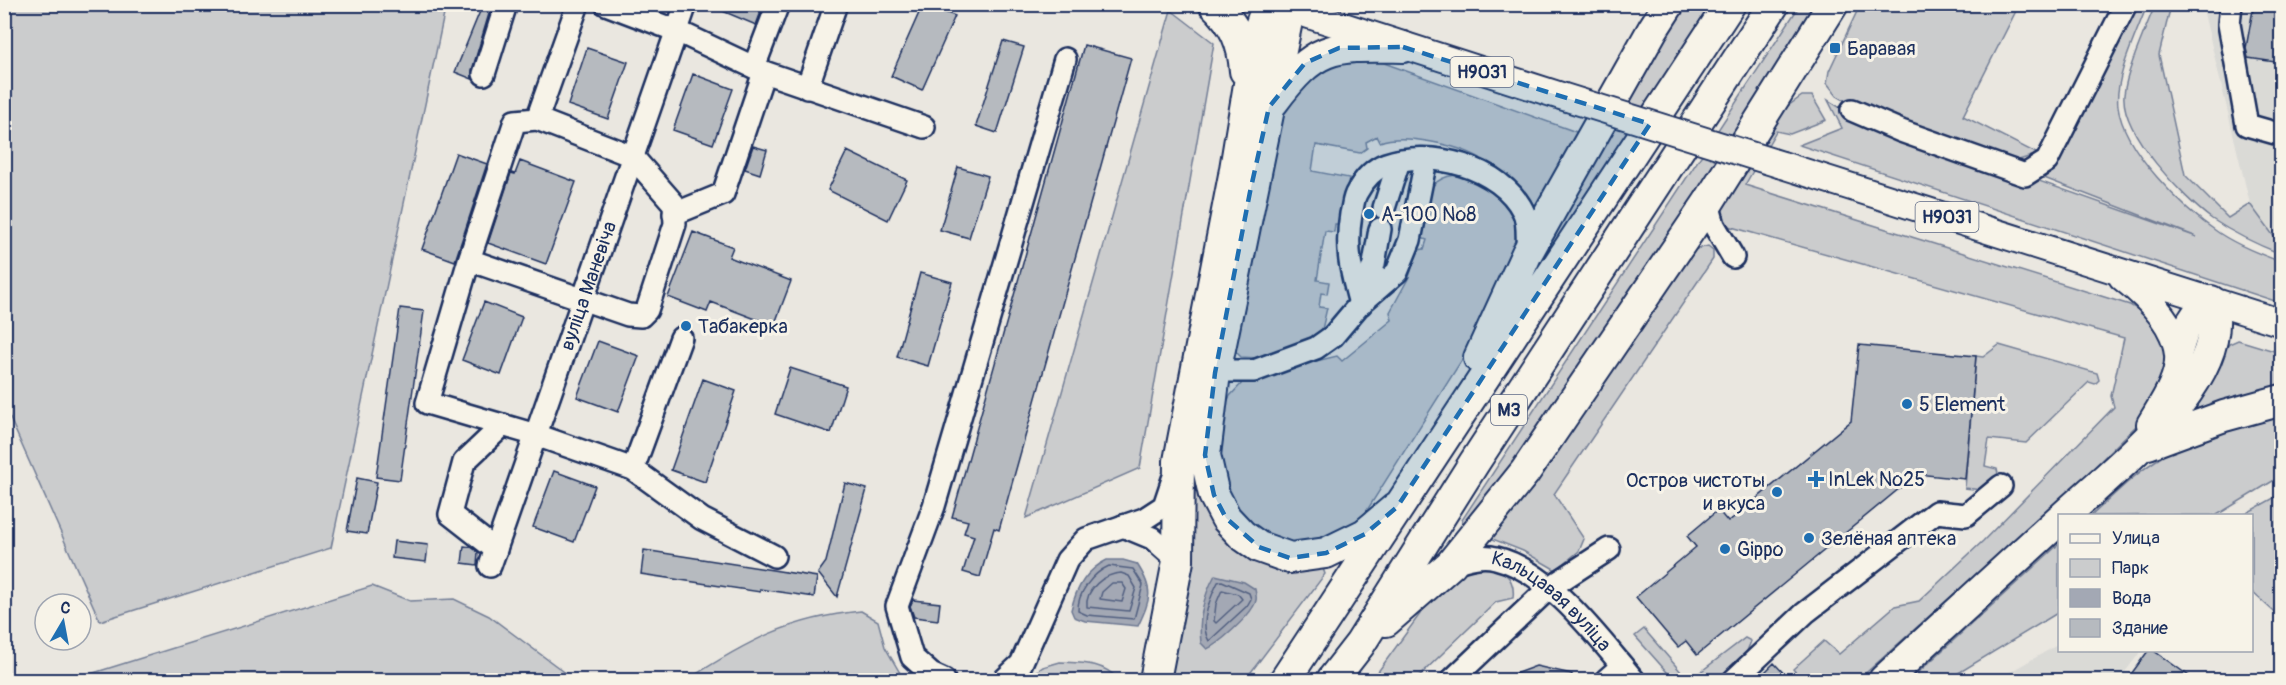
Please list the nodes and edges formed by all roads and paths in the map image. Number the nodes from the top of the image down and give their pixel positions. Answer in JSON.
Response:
{"nodes":[{"id":1,"x":506,"y":4,"type":"edge"},
{"id":2,"x":578,"y":4,"type":"edge"},
{"id":3,"x":606,"y":4,"type":"edge"},
{"id":4,"x":686,"y":4,"type":"edge"},
{"id":5,"x":778,"y":4,"type":"edge"},
{"id":6,"x":836,"y":4,"type":"edge"},
{"id":7,"x":1214,"y":4,"type":"edge"},
{"id":8,"x":1670,"y":4,"type":"edge"},
{"id":9,"x":1730,"y":4,"type":"edge"},
{"id":10,"x":1774,"y":4,"type":"edge"},
{"id":11,"x":1833,"y":4,"type":"edge"},
{"id":12,"x":2126,"y":4,"type":"edge"},
{"id":13,"x":2231,"y":4,"type":"edge"},
{"id":14,"x":1276,"y":5,"type":"edge"},
{"id":15,"x":677,"y":31,"type":"junction"},
{"id":16,"x":1403,"y":47,"type":"junction"},
{"id":17,"x":1065,"y":59,"type":"dead end"},
{"id":18,"x":759,"y":70,"type":"junction"},
{"id":19,"x":484,"y":74,"type":"dead end"},
{"id":20,"x":807,"y":88,"type":"junction"},
{"id":21,"x":1258,"y":106,"type":"junction"},
{"id":22,"x":1852,"y":110,"type":"dead end"},
{"id":23,"x":537,"y":119,"type":"junction"},
{"id":24,"x":924,"y":127,"type":"dead end"},
{"id":25,"x":2282,"y":135,"type":"edge"},
{"id":26,"x":632,"y":156,"type":"junction"},
{"id":27,"x":1426,"y":160,"type":"junction"},
{"id":28,"x":1399,"y":161,"type":"junction"},
{"id":29,"x":1708,"y":203,"type":"junction"},
{"id":30,"x":674,"y":214,"type":"junction"},
{"id":31,"x":1527,"y":253,"type":"junction"},
{"id":32,"x":1733,"y":257,"type":"dead end"},
{"id":33,"x":469,"y":260,"type":"junction"},
{"id":34,"x":2112,"y":269,"type":"junction"},
{"id":35,"x":583,"y":299,"type":"junction"},
{"id":36,"x":2211,"y":301,"type":"junction"},
{"id":37,"x":1360,"y":304,"type":"junction"},
{"id":38,"x":2282,"y":323,"type":"edge"},
{"id":39,"x":681,"y":338,"type":"dead end"},
{"id":40,"x":2178,"y":355,"type":"junction"},
{"id":41,"x":1206,"y":372,"type":"junction"},
{"id":42,"x":2282,"y":400,"type":"edge"},
{"id":43,"x":503,"y":425,"type":"junction"},
{"id":44,"x":1450,"y":427,"type":"junction"},
{"id":45,"x":536,"y":435,"type":"junction"},
{"id":46,"x":2134,"y":450,"type":"junction"},
{"id":47,"x":1179,"y":461,"type":"junction"},
{"id":48,"x":633,"y":469,"type":"junction"},
{"id":49,"x":2001,"y":486,"type":"dead end"},
{"id":50,"x":1397,"y":507,"type":"junction"},
{"id":51,"x":2066,"y":514,"type":"edge"},
{"id":52,"x":2058,"y":521,"type":"edge"},
{"id":53,"x":1123,"y":526,"type":"junction"},
{"id":54,"x":1609,"y":549,"type":"dead end"},
{"id":55,"x":774,"y":556,"type":"dead end"},
{"id":56,"x":1178,"y":561,"type":"junction"},
{"id":57,"x":1451,"y":564,"type":"junction"},
{"id":58,"x":1549,"y":588,"type":"junction"},
{"id":59,"x":1360,"y":644,"type":"junction"},
{"id":60,"x":1628,"y":673,"type":"edge"},
{"id":61,"x":944,"y":681,"type":"edge"},
{"id":62,"x":1004,"y":681,"type":"edge"},
{"id":63,"x":1155,"y":681,"type":"edge"},
{"id":64,"x":1285,"y":681,"type":"edge"},
{"id":65,"x":1332,"y":681,"type":"edge"},
{"id":66,"x":1452,"y":681,"type":"edge"},
{"id":67,"x":1606,"y":681,"type":"edge"},
{"id":68,"x":1734,"y":681,"type":"edge"},
{"id":69,"x":1884,"y":681,"type":"edge"}],
"edges":[{"from":1,"to":19,"type":"street"},
{"from":2,"to":23,"type":"street"},
{"from":3,"to":15,"type":"street"},
{"from":4,"to":15,"type":"street","name":"вуліца Маневіча"},
{"from":5,"to":18,"type":"street"},
{"from":6,"to":20,"type":"street"},
{"from":7,"to":21,"type":"highway"},
{"from":8,"to":31,"type":"highway"},
{"from":9,"to":44,"type":"highway","number":"М3"},
{"from":10,"to":59,"type":"highway","number":"М3"},
{"from":11,"to":29,"type":"highway"},
{"from":12,"to":22,"type":"street"},
{"from":13,"to":25,"type":"street"},
{"from":14,"to":16,"type":"main road","number":"Н9031"},
{"from":14,"to":21,"type":"highway"},
{"from":15,"to":18,"type":"street"},
{"from":15,"to":26,"type":"street","name":"вуліца Маневіча"},
{"from":16,"to":21,"type":"highway"},
{"from":16,"to":34,"type":"main road","number":"Н9031","bridge":true},
{"from":17,"to":61,"type":"street"},
{"from":18,"to":20,"type":"street"},
{"from":18,"to":30,"type":"street"},
{"from":20,"to":24,"type":"street"},
{"from":21,"to":41,"type":"highway"},
{"from":23,"to":26,"type":"street"},
{"from":23,"to":33,"type":"street"},
{"from":26,"to":30,"type":"street"},
{"from":26,"to":35,"type":"street","name":"вуліца Маневіча"},
{"from":27,"to":28,"type":"street"},
{"from":27,"to":31,"type":"street"},
{"from":27,"to":37,"type":"street"},
{"from":28,"to":37,"type":"street"},
{"from":28,"to":37,"type":"street"},
{"from":29,"to":32,"type":"street"},
{"from":29,"to":57,"type":"highway"},
{"from":30,"to":35,"type":"street"},
{"from":31,"to":44,"type":"highway"},
{"from":33,"to":35,"type":"street"},
{"from":33,"to":43,"type":"street"},
{"from":34,"to":36,"type":"main road","number":"Н9031"},
{"from":34,"to":40,"type":"main road"},
{"from":35,"to":45,"type":"street","name":"вуліца Маневіча"},
{"from":36,"to":38,"type":"main road","number":"Н9031"},
{"from":36,"to":40,"type":"main road"},
{"from":36,"to":46,"type":"highway"},
{"from":37,"to":41,"type":"street"},
{"from":39,"to":48,"type":"street"},
{"from":40,"to":46,"type":"main road"},
{"from":41,"to":47,"type":"highway"},
{"from":41,"to":50,"type":"highway"},
{"from":42,"to":46,"type":"highway"},
{"from":43,"to":45,"type":"street"},
{"from":43,"to":45,"type":"street","name":"вуліца Маневіча"},
{"from":44,"to":50,"type":"highway","number":"М3"},
{"from":45,"to":48,"type":"street"},
{"from":46,"to":51,"type":"highway"},
{"from":47,"to":53,"type":"street"},
{"from":47,"to":56,"type":"highway"},
{"from":48,"to":55,"type":"street"},
{"from":49,"to":68,"type":"street"},
{"from":50,"to":64,"type":"highway","number":"М3"},
{"from":52,"to":69,"type":"highway"},
{"from":53,"to":56,"type":"street"},
{"from":53,"to":62,"type":"street"},
{"from":54,"to":58,"type":"street"},
{"from":56,"to":63,"type":"highway"},
{"from":57,"to":58,"type":"street","name":"Кальцавая вуліца"},
{"from":57,"to":59,"type":"highway"},
{"from":58,"to":60,"type":"street","name":"Кальцавая вуліца"},
{"from":58,"to":66,"type":"street"},
{"from":59,"to":65,"type":"highway","number":"М3"},
{"from":60,"to":67,"type":"street"}]}
